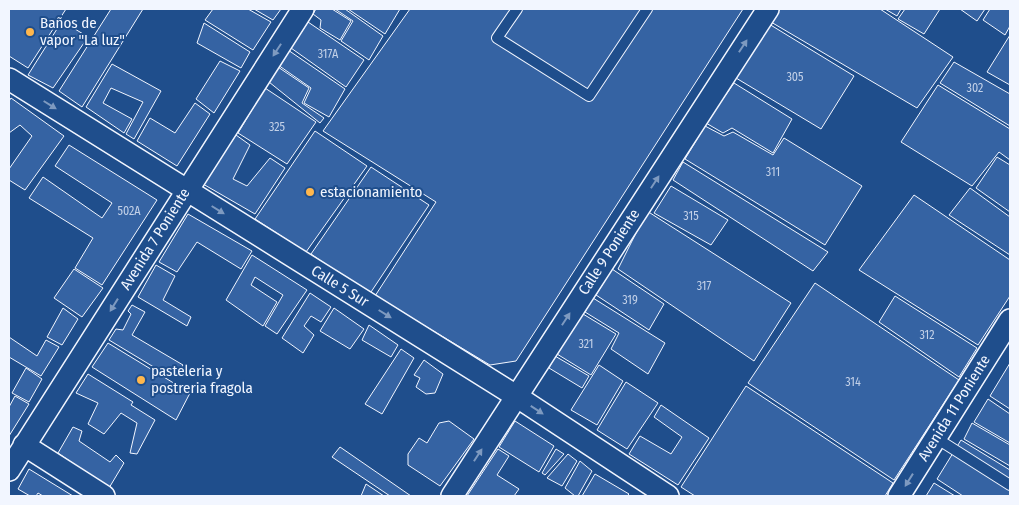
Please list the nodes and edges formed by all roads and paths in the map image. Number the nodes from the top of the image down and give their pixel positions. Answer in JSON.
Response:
{"nodes":[{"id":1,"x":303,"y":9,"type":"edge"},
{"id":2,"x":518,"y":9,"type":"edge"},
{"id":3,"x":647,"y":9,"type":"edge"},
{"id":4,"x":768,"y":9,"type":"edge"},
{"id":5,"x":9,"y":79,"type":"edge"},
{"id":6,"x":186,"y":190,"type":"junction"},
{"id":7,"x":1010,"y":320,"type":"edge"},
{"id":8,"x":516,"y":396,"type":"junction"},
{"id":9,"x":936,"y":438,"type":"junction"},
{"id":10,"x":24,"y":445,"type":"junction"},
{"id":11,"x":9,"y":470,"type":"edge"},
{"id":12,"x":1010,"y":485,"type":"edge"},
{"id":13,"x":104,"y":496,"type":"edge"},
{"id":14,"x":452,"y":496,"type":"edge"},
{"id":15,"x":668,"y":496,"type":"edge"},
{"id":16,"x":899,"y":496,"type":"edge"}],
"edges":[{"from":1,"to":6,"type":"street","name":"Avenida 7 Poniente","one_way":true},
{"from":2,"to":3,"type":"lane"},
{"from":8,"to":4,"type":"street","name":"Calle 9 Poniente","one_way":true},
{"from":5,"to":6,"type":"street","name":"Calle 5 Sur","one_way":true},
{"from":6,"to":8,"type":"street","name":"Calle 5 Sur","one_way":true},
{"from":6,"to":10,"type":"street","name":"Avenida 7 Poniente","one_way":true},
{"from":7,"to":9,"type":"street","name":"Avenida 11 Poniente"},
{"from":14,"to":8,"type":"street","name":"Calle 9 Poniente","one_way":true},
{"from":8,"to":15,"type":"street","name":"Calle 5 Sur","one_way":true},
{"from":9,"to":12,"type":"lane"},
{"from":9,"to":16,"type":"street","name":"Avenida 11 Poniente","one_way":true},
{"from":10,"to":11,"type":"street","name":"Avenida 7 Poniente"},
{"from":10,"to":13,"type":"street"}]}
